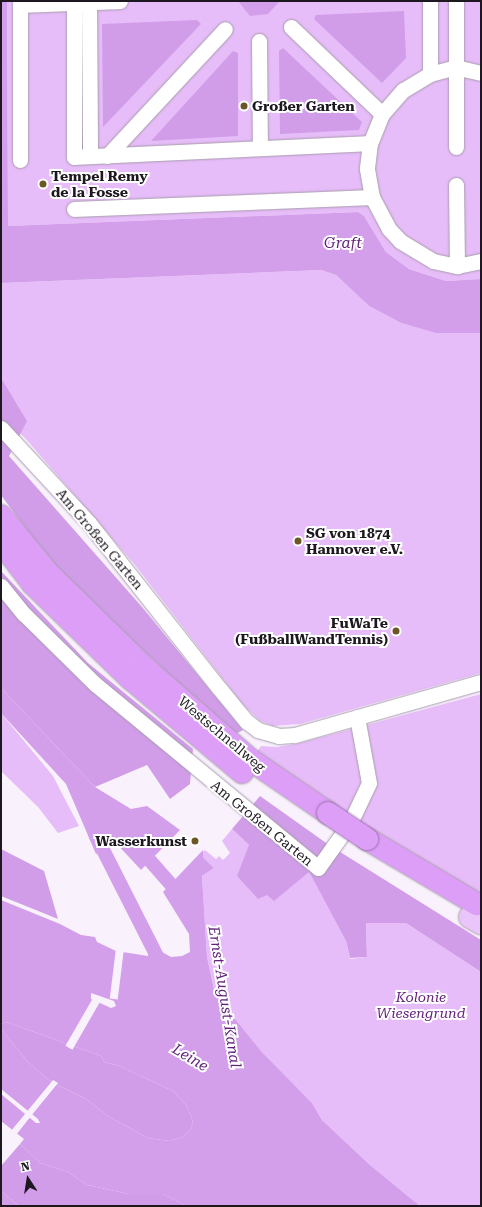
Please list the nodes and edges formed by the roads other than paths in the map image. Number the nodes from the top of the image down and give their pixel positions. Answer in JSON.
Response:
{"nodes":[{"id":1,"x":120,"y":1,"type":"edge"},
{"id":2,"x":430,"y":1,"type":"edge"},
{"id":3,"x":456,"y":1,"type":"edge"},
{"id":4,"x":81,"y":2,"type":"edge"},
{"id":5,"x":20,"y":3,"type":"edge"},
{"id":6,"x":291,"y":27,"type":"dead end"},
{"id":7,"x":225,"y":29,"type":"dead end"},
{"id":8,"x":259,"y":41,"type":"dead end"},
{"id":9,"x":456,"y":67,"type":"junction"},
{"id":10,"x":481,"y":73,"type":"edge"},
{"id":11,"x":430,"y":74,"type":"junction"},
{"id":12,"x":382,"y":114,"type":"junction"},
{"id":13,"x":370,"y":143,"type":"junction"},
{"id":14,"x":456,"y":146,"type":"dead end"},
{"id":15,"x":260,"y":148,"type":"junction"},
{"id":16,"x":107,"y":156,"type":"junction"},
{"id":17,"x":20,"y":160,"type":"dead end"},
{"id":18,"x":456,"y":185,"type":"dead end"},
{"id":19,"x":372,"y":197,"type":"junction"},
{"id":20,"x":74,"y":209,"type":"dead end"},
{"id":21,"x":481,"y":261,"type":"edge"},
{"id":22,"x":456,"y":266,"type":"junction"},
{"id":23,"x":1,"y":428,"type":"edge"},
{"id":24,"x":1,"y":516,"type":"edge"},
{"id":25,"x":1,"y":542,"type":"edge"},
{"id":26,"x":1,"y":586,"type":"edge"},
{"id":27,"x":481,"y":682,"type":"edge"},
{"id":28,"x":357,"y":717,"type":"junction"},
{"id":29,"x":324,"y":820,"type":"junction"},
{"id":30,"x":477,"y":912,"type":"edge"}],
"edges":[{"from":1,"to":4,"type":"street"},
{"from":2,"to":11,"type":"street"},
{"from":3,"to":9,"type":"street"},
{"from":4,"to":5,"type":"street"},
{"from":4,"to":16,"type":"street"},
{"from":5,"to":17,"type":"street"},
{"from":6,"to":12,"type":"street"},
{"from":7,"to":16,"type":"street"},
{"from":8,"to":15,"type":"street"},
{"from":9,"to":10,"type":"street"},
{"from":9,"to":11,"type":"street"},
{"from":9,"to":14,"type":"street"},
{"from":11,"to":12,"type":"street"},
{"from":12,"to":13,"type":"street"},
{"from":13,"to":15,"type":"street"},
{"from":13,"to":19,"type":"street"},
{"from":15,"to":16,"type":"street"},
{"from":18,"to":22,"type":"street"},
{"from":19,"to":20,"type":"street"},
{"from":19,"to":22,"type":"street"},
{"from":21,"to":22,"type":"street"},
{"from":23,"to":28,"type":"street","name":"Am Großen Garten"},
{"from":24,"to":29,"type":"highway","name":"Westschnellweg"},
{"from":25,"to":29,"type":"highway","name":"Westschnellweg"},
{"from":26,"to":28,"type":"street","name":"Am Großen Garten"},
{"from":27,"to":28,"type":"street"},
{"from":29,"to":30,"type":"highway","name":"Westschnellweg","bridge":true}]}
